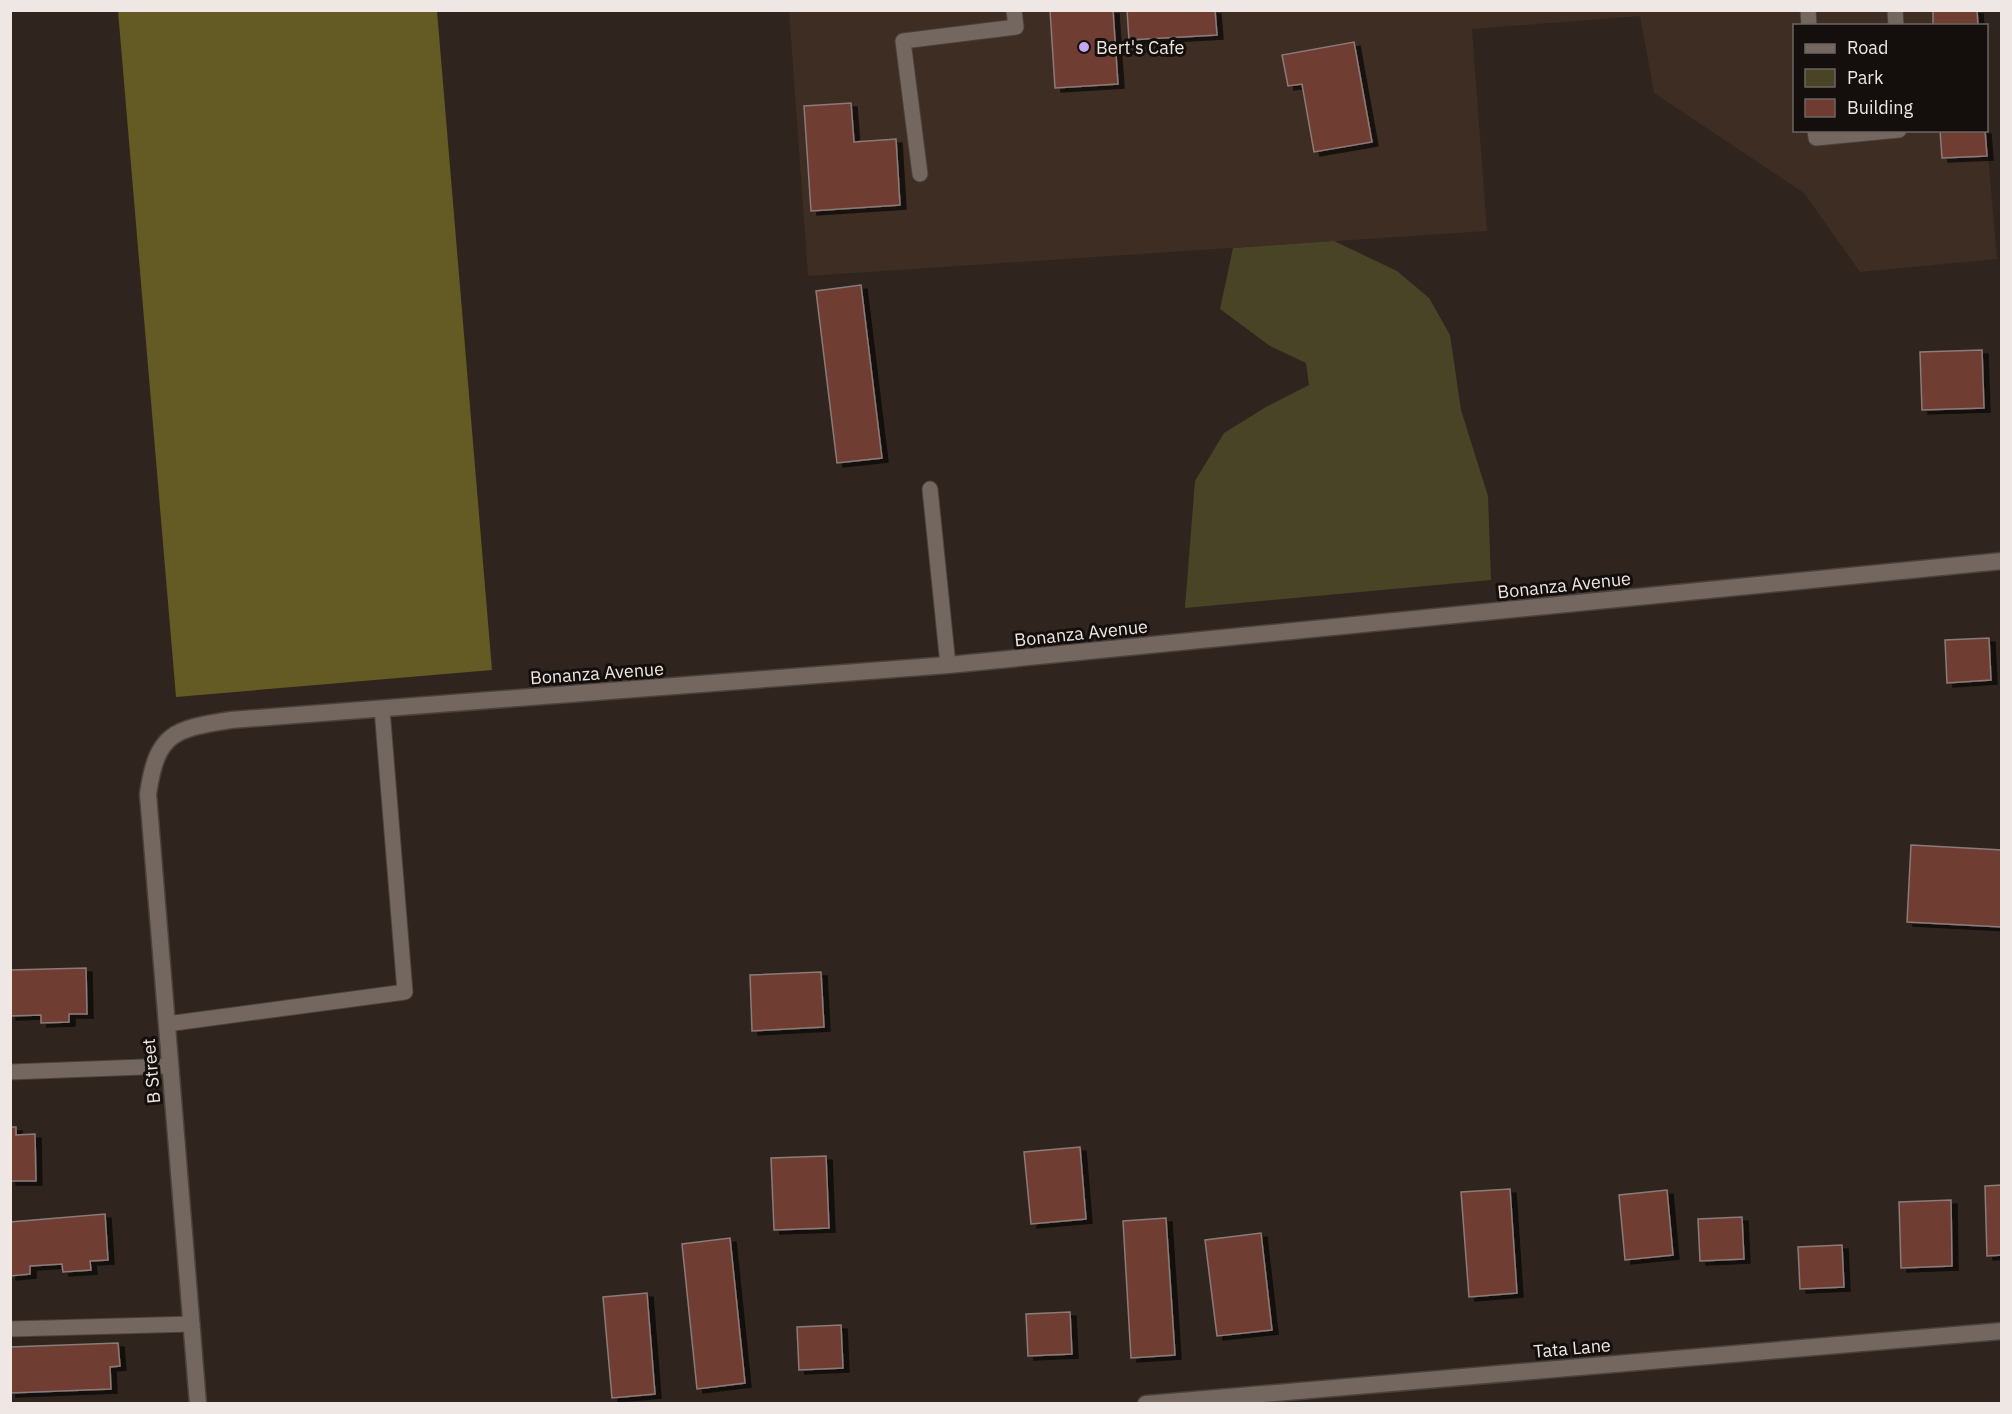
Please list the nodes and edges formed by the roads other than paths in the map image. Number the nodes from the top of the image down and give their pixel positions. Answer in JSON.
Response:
{"nodes":[{"id":1,"x":1014,"y":10,"type":"edge"},
{"id":2,"x":1815,"y":132,"type":"edge"},
{"id":3,"x":1878,"y":132,"type":"edge"},
{"id":4,"x":920,"y":174,"type":"dead end"},
{"id":5,"x":930,"y":489,"type":"dead end"},
{"id":6,"x":2001,"y":561,"type":"edge"},
{"id":7,"x":948,"y":665,"type":"junction"},
{"id":8,"x":382,"y":709,"type":"junction"},
{"id":9,"x":166,"y":740,"type":"joint"},
{"id":10,"x":167,"y":1024,"type":"junction"},
{"id":11,"x":170,"y":1066,"type":"junction"},
{"id":12,"x":10,"y":1072,"type":"edge"},
{"id":13,"x":192,"y":1324,"type":"junction"},
{"id":14,"x":10,"y":1329,"type":"edge"},
{"id":15,"x":2001,"y":1331,"type":"edge"},
{"id":16,"x":198,"y":1404,"type":"edge"},
{"id":17,"x":1146,"y":1404,"type":"edge"}],
"edges":[{"from":1,"to":4,"type":"lane"},
{"from":2,"to":3,"type":"lane"},
{"from":5,"to":7,"type":"lane"},
{"from":6,"to":7,"type":"street","name":"Bonanza Avenue"},
{"from":7,"to":8,"type":"street","name":"Bonanza Avenue"},
{"from":8,"to":9,"type":"street","name":"Bonanza Avenue"},
{"from":8,"to":10,"type":"lane"},
{"from":9,"to":10,"type":"street","name":"B Street"},
{"from":10,"to":11,"type":"street","name":"B Street"},
{"from":11,"to":12,"type":"lane"},
{"from":11,"to":13,"type":"street","name":"B Street"},
{"from":13,"to":14,"type":"lane"},
{"from":13,"to":16,"type":"street","name":"B Street"},
{"from":15,"to":17,"type":"street","name":"Tata Lane"}]}
